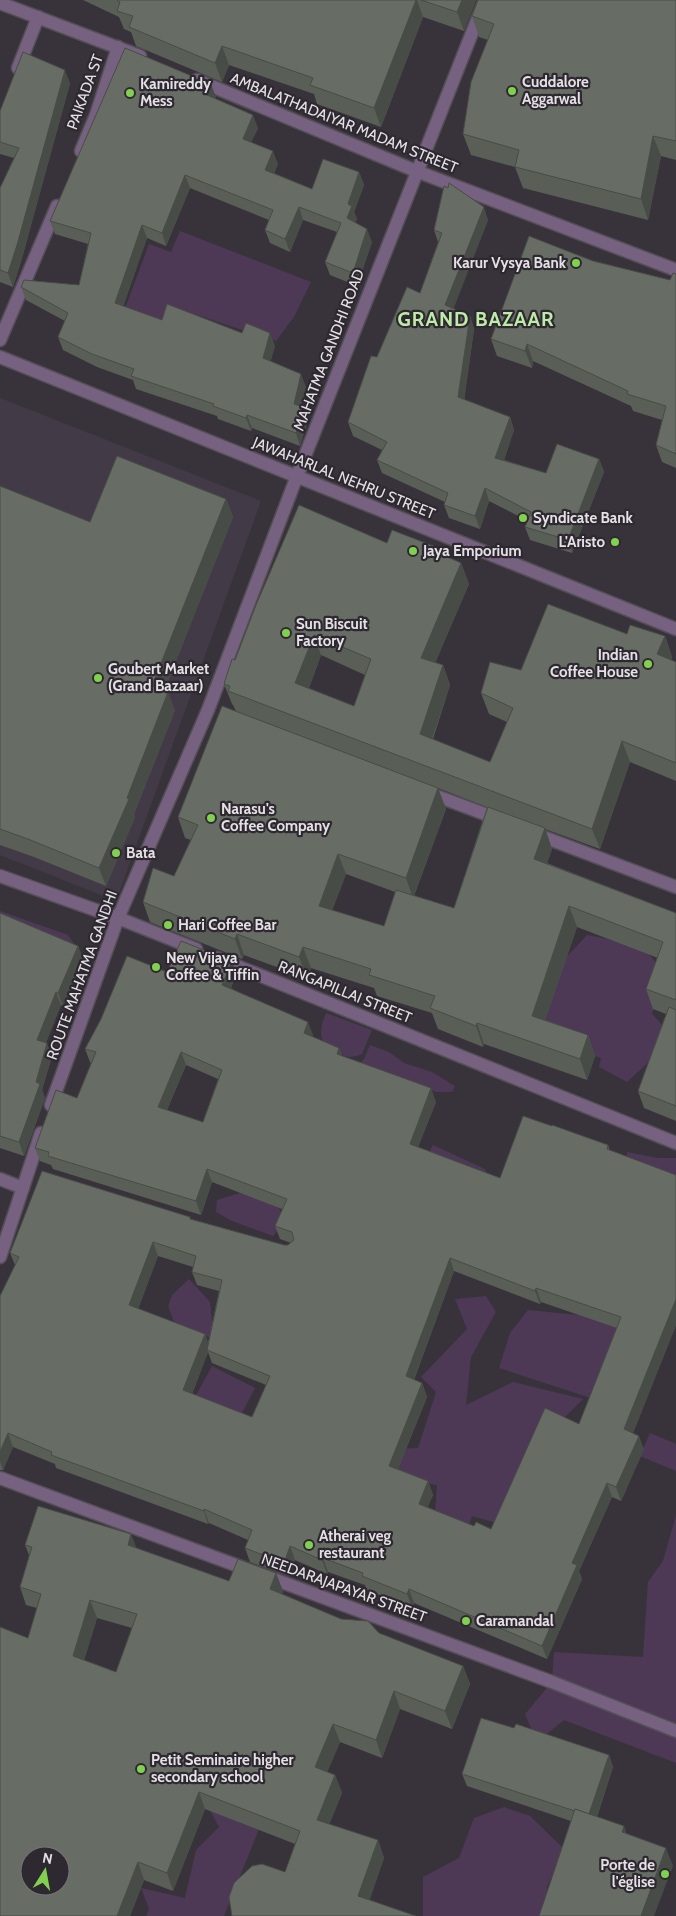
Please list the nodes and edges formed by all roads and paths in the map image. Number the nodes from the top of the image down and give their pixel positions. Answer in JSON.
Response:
{"nodes":[{"id":1,"x":485,"y":0,"type":"edge"},
{"id":2,"x":0,"y":2,"type":"edge"},
{"id":3,"x":38,"y":17,"type":"junction"},
{"id":4,"x":118,"y":47,"type":"junction"},
{"id":5,"x":154,"y":62,"type":"edge"},
{"id":6,"x":181,"y":74,"type":"edge"},
{"id":7,"x":14,"y":80,"type":"edge"},
{"id":8,"x":77,"y":160,"type":"edge"},
{"id":9,"x":416,"y":171,"type":"junction"},
{"id":10,"x":61,"y":196,"type":"edge"},
{"id":11,"x":676,"y":270,"type":"edge"},
{"id":12,"x":0,"y":340,"type":"edge"},
{"id":13,"x":0,"y":357,"type":"edge"},
{"id":14,"x":297,"y":476,"type":"junction"},
{"id":15,"x":676,"y":629,"type":"edge"},
{"id":16,"x":213,"y":712,"type":"joint"},
{"id":17,"x":410,"y":786,"type":"edge"},
{"id":18,"x":0,"y":876,"type":"edge"},
{"id":19,"x":676,"y":887,"type":"edge"},
{"id":20,"x":118,"y":918,"type":"junction"},
{"id":21,"x":676,"y":1143,"type":"edge"},
{"id":22,"x":0,"y":1179,"type":"edge"},
{"id":23,"x":23,"y":1188,"type":"junction"},
{"id":24,"x":0,"y":1257,"type":"edge"},
{"id":25,"x":0,"y":1478,"type":"edge"},
{"id":26,"x":676,"y":1731,"type":"edge"}],
"edges":[{"from":1,"to":9,"type":"street"},
{"from":2,"to":3,"type":"street"},
{"from":3,"to":4,"type":"street"},
{"from":3,"to":7,"type":"street"},
{"from":4,"to":5,"type":"street"},
{"from":4,"to":8,"type":"street","name":"PAIKADA ST"},
{"from":6,"to":9,"type":"street","name":"AMBALATHADAIYAR MADAM STREET"},
{"from":9,"to":11,"type":"street","name":"AMBALATHADAIYAR MADAM STREET"},
{"from":9,"to":14,"type":"street","name":"MAHATMA GANDHI ROAD"},
{"from":10,"to":12,"type":"street"},
{"from":13,"to":14,"type":"street","name":"JAWAHARLAL NEHRU STREET"},
{"from":14,"to":15,"type":"street","name":"JAWAHARLAL NEHRU STREET"},
{"from":14,"to":16,"type":"street","name":"MAHATMA GANDHI ROAD"},
{"from":16,"to":20,"type":"street","name":"ROUTE MAHATMA GANDHI"},
{"from":17,"to":19,"type":"street"},
{"from":18,"to":20,"type":"street","name":"RANGAPILLAI STREET"},
{"from":20,"to":21,"type":"street","name":"RANGAPILLAI STREET"},
{"from":20,"to":23,"type":"street","name":"ROUTE MAHATMA GANDHI"},
{"from":22,"to":23,"type":"street"},
{"from":23,"to":24,"type":"street","name":"ROUTE MAHATMA GANDHI"},
{"from":25,"to":26,"type":"street","name":"NEEDARAJAPAYAR STREET"}]}
